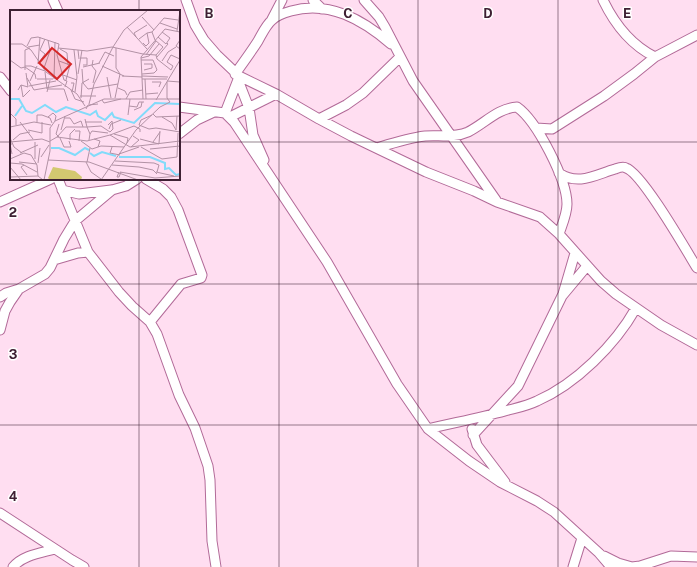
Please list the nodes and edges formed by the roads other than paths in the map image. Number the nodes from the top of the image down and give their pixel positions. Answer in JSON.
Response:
{"nodes":[{"id":1,"x":53,"y":0,"type":"edge"},
{"id":2,"x":186,"y":0,"type":"edge"},
{"id":3,"x":282,"y":0,"type":"edge"},
{"id":4,"x":313,"y":0,"type":"edge"},
{"id":5,"x":364,"y":0,"type":"edge"},
{"id":6,"x":603,"y":0,"type":"edge"},
{"id":7,"x":322,"y":9,"type":"junction"},
{"id":8,"x":58,"y":10,"type":"edge"},
{"id":9,"x":271,"y":21,"type":"junction"},
{"id":10,"x":697,"y":35,"type":"edge"},
{"id":11,"x":394,"y":46,"type":"junction"},
{"id":12,"x":400,"y":57,"type":"junction"},
{"id":13,"x":655,"y":57,"type":"junction"},
{"id":14,"x":0,"y":77,"type":"edge"},
{"id":15,"x":238,"y":77,"type":"junction"},
{"id":16,"x":10,"y":90,"type":"edge"},
{"id":17,"x":276,"y":94,"type":"junction"},
{"id":18,"x":180,"y":107,"type":"edge"},
{"id":19,"x":249,"y":108,"type":"junction"},
{"id":20,"x":215,"y":111,"type":"junction"},
{"id":21,"x":227,"y":115,"type":"junction"},
{"id":22,"x":319,"y":119,"type":"junction"},
{"id":23,"x":536,"y":128,"type":"junction"},
{"id":24,"x":552,"y":128,"type":"junction"},
{"id":25,"x":180,"y":133,"type":"edge"},
{"id":26,"x":466,"y":133,"type":"junction"},
{"id":27,"x":450,"y":135,"type":"junction"},
{"id":28,"x":548,"y":147,"type":"junction"},
{"id":29,"x":377,"y":148,"type":"junction"},
{"id":30,"x":460,"y":149,"type":"junction"},
{"id":31,"x":559,"y":173,"type":"junction"},
{"id":32,"x":49,"y":180,"type":"edge"},
{"id":33,"x":58,"y":180,"type":"edge"},
{"id":34,"x":135,"y":180,"type":"edge"},
{"id":35,"x":148,"y":180,"type":"edge"},
{"id":36,"x":576,"y":180,"type":"junction"},
{"id":37,"x":273,"y":183,"type":"junction"},
{"id":38,"x":62,"y":190,"type":"junction"},
{"id":39,"x":112,"y":190,"type":"junction"},
{"id":40,"x":566,"y":192,"type":"junction"},
{"id":41,"x":0,"y":202,"type":"edge"},
{"id":42,"x":497,"y":202,"type":"junction"},
{"id":43,"x":75,"y":221,"type":"junction"},
{"id":44,"x":559,"y":234,"type":"junction"},
{"id":45,"x":88,"y":252,"type":"junction"},
{"id":46,"x":575,"y":253,"type":"junction"},
{"id":47,"x":54,"y":260,"type":"junction"},
{"id":48,"x":588,"y":266,"type":"junction"},
{"id":49,"x":697,"y":268,"type":"edge"},
{"id":50,"x":20,"y":289,"type":"junction"},
{"id":51,"x":562,"y":296,"type":"junction"},
{"id":52,"x":0,"y":297,"type":"edge"},
{"id":53,"x":636,"y":308,"type":"junction"},
{"id":54,"x":150,"y":322,"type":"junction"},
{"id":55,"x":0,"y":330,"type":"edge"},
{"id":56,"x":695,"y":342,"type":"edge"},
{"id":57,"x":491,"y":415,"type":"junction"},
{"id":58,"x":470,"y":420,"type":"junction"},
{"id":59,"x":428,"y":429,"type":"junction"},
{"id":60,"x":473,"y":435,"type":"junction"},
{"id":61,"x":508,"y":486,"type":"junction"},
{"id":62,"x":0,"y":513,"type":"edge"},
{"id":63,"x":582,"y":538,"type":"junction"},
{"id":64,"x":55,"y":549,"type":"junction"},
{"id":65,"x":599,"y":553,"type":"junction"},
{"id":66,"x":697,"y":557,"type":"edge"},
{"id":67,"x":14,"y":567,"type":"edge"},
{"id":68,"x":84,"y":567,"type":"edge"},
{"id":69,"x":216,"y":567,"type":"edge"},
{"id":70,"x":573,"y":567,"type":"edge"},
{"id":71,"x":611,"y":567,"type":"edge"}],
"edges":[{"from":1,"to":8,"type":"street"},
{"from":2,"to":15,"type":"street"},
{"from":3,"to":9,"type":"street"},
{"from":4,"to":7,"type":"street"},
{"from":5,"to":11,"type":"street"},
{"from":6,"to":13,"type":"street"},
{"from":7,"to":9,"type":"street"},
{"from":7,"to":11,"type":"street"},
{"from":9,"to":15,"type":"street"},
{"from":10,"to":13,"type":"street"},
{"from":11,"to":12,"type":"street"},
{"from":12,"to":22,"type":"street"},
{"from":12,"to":27,"type":"street"},
{"from":13,"to":24,"type":"street"},
{"from":14,"to":16,"type":"street"},
{"from":15,"to":17,"type":"street"},
{"from":15,"to":19,"type":"street"},
{"from":15,"to":21,"type":"street"},
{"from":17,"to":19,"type":"street"},
{"from":17,"to":22,"type":"street"},
{"from":18,"to":20,"type":"street"},
{"from":19,"to":21,"type":"street"},
{"from":19,"to":37,"type":"street"},
{"from":20,"to":21,"type":"street"},
{"from":20,"to":25,"type":"street"},
{"from":21,"to":37,"type":"street"},
{"from":22,"to":29,"type":"street"},
{"from":23,"to":24,"type":"street"},
{"from":23,"to":26,"type":"street"},
{"from":23,"to":28,"type":"street"},
{"from":24,"to":28,"type":"street"},
{"from":26,"to":27,"type":"street"},
{"from":26,"to":30,"type":"street"},
{"from":27,"to":29,"type":"street"},
{"from":27,"to":30,"type":"street"},
{"from":28,"to":31,"type":"street"},
{"from":29,"to":42,"type":"street"},
{"from":30,"to":42,"type":"street"},
{"from":31,"to":36,"type":"street"},
{"from":31,"to":40,"type":"street"},
{"from":32,"to":41,"type":"street"},
{"from":33,"to":38,"type":"street"},
{"from":34,"to":39,"type":"street"},
{"from":35,"to":54,"type":"street"},
{"from":36,"to":40,"type":"street"},
{"from":36,"to":49,"type":"street"},
{"from":37,"to":59,"type":"street"},
{"from":38,"to":39,"type":"street"},
{"from":38,"to":43,"type":"street"},
{"from":39,"to":43,"type":"street"},
{"from":40,"to":44,"type":"street"},
{"from":42,"to":44,"type":"street"},
{"from":43,"to":45,"type":"street"},
{"from":43,"to":47,"type":"street"},
{"from":44,"to":46,"type":"street"},
{"from":45,"to":47,"type":"street"},
{"from":45,"to":54,"type":"street"},
{"from":46,"to":48,"type":"street"},
{"from":46,"to":51,"type":"street"},
{"from":47,"to":50,"type":"street"},
{"from":48,"to":51,"type":"street"},
{"from":48,"to":53,"type":"street"},
{"from":50,"to":52,"type":"street"},
{"from":50,"to":55,"type":"street"},
{"from":51,"to":57,"type":"street"},
{"from":53,"to":56,"type":"street"},
{"from":53,"to":57,"type":"street"},
{"from":54,"to":69,"type":"street"},
{"from":57,"to":58,"type":"street"},
{"from":57,"to":60,"type":"street"},
{"from":58,"to":59,"type":"street"},
{"from":58,"to":60,"type":"street"},
{"from":59,"to":61,"type":"street"},
{"from":60,"to":61,"type":"street"},
{"from":61,"to":63,"type":"street"},
{"from":62,"to":64,"type":"street"},
{"from":63,"to":65,"type":"street"},
{"from":63,"to":70,"type":"street"},
{"from":64,"to":67,"type":"street"},
{"from":64,"to":68,"type":"street"},
{"from":65,"to":66,"type":"street"},
{"from":65,"to":71,"type":"street"}]}
